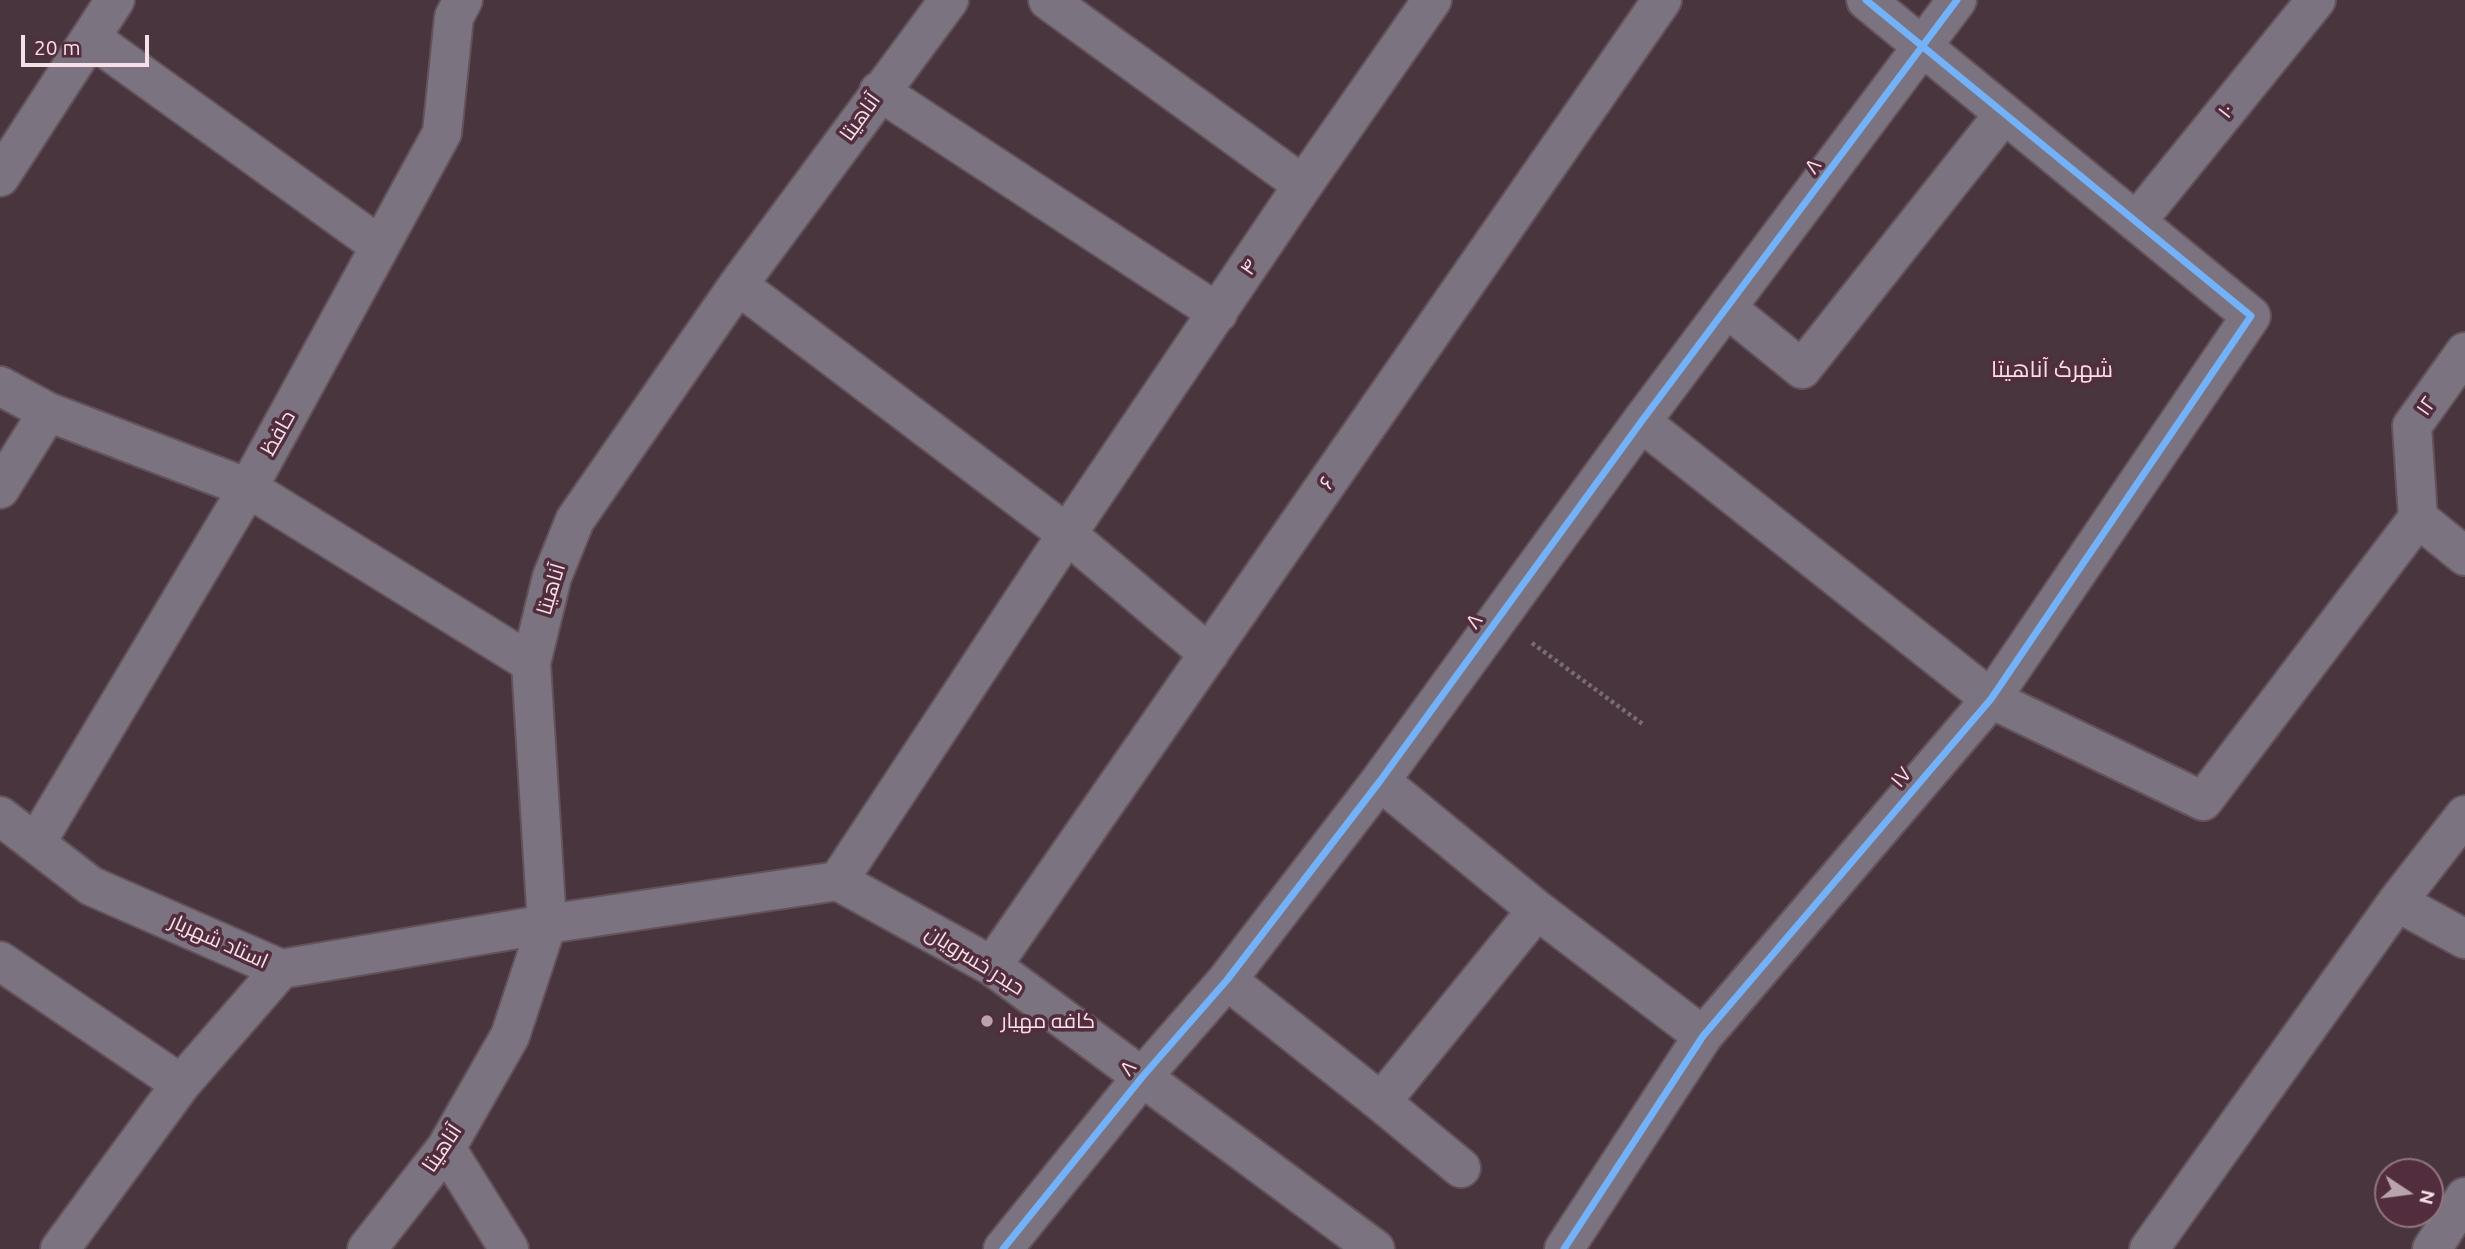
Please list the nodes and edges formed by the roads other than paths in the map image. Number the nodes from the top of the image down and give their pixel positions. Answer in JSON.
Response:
{"nodes":[{"id":1,"x":115,"y":0,"type":"edge"},
{"id":2,"x":949,"y":0,"type":"edge"},
{"id":3,"x":1048,"y":0,"type":"edge"},
{"id":4,"x":1432,"y":0,"type":"edge"},
{"id":5,"x":1662,"y":0,"type":"edge"},
{"id":6,"x":1866,"y":0,"type":"edge"},
{"id":7,"x":1957,"y":0,"type":"edge"},
{"id":8,"x":2316,"y":0,"type":"edge"},
{"id":9,"x":449,"y":6,"type":"edge"},
{"id":10,"x":91,"y":38,"type":"junction"},
{"id":11,"x":1923,"y":47,"type":"junction"},
{"id":12,"x":879,"y":91,"type":"junction"},
{"id":13,"x":2004,"y":114,"type":"junction"},
{"id":14,"x":0,"y":177,"type":"edge"},
{"id":15,"x":1303,"y":185,"type":"junction"},
{"id":16,"x":2136,"y":222,"type":"junction"},
{"id":17,"x":380,"y":246,"type":"junction"},
{"id":18,"x":737,"y":285,"type":"junction"},
{"id":19,"x":1728,"y":309,"type":"junction"},
{"id":20,"x":1218,"y":313,"type":"junction"},
{"id":21,"x":2465,"y":352,"type":"edge"},
{"id":22,"x":0,"y":386,"type":"edge"},
{"id":23,"x":48,"y":412,"type":"junction"},
{"id":24,"x":1641,"y":422,"type":"junction"},
{"id":25,"x":248,"y":488,"type":"junction"},
{"id":26,"x":0,"y":489,"type":"edge"},
{"id":27,"x":2418,"y":518,"type":"junction"},
{"id":28,"x":1067,"y":534,"type":"junction"},
{"id":29,"x":2465,"y":556,"type":"edge"},
{"id":30,"x":1209,"y":654,"type":"junction"},
{"id":31,"x":531,"y":663,"type":"junction"},
{"id":32,"x":1991,"y":699,"type":"junction"},
{"id":33,"x":1380,"y":781,"type":"junction"},
{"id":34,"x":2465,"y":815,"type":"edge"},
{"id":35,"x":0,"y":816,"type":"edge"},
{"id":36,"x":36,"y":843,"type":"junction"},
{"id":37,"x":838,"y":881,"type":"junction"},
{"id":38,"x":2397,"y":902,"type":"junction"},
{"id":39,"x":1536,"y":910,"type":"junction"},
{"id":40,"x":547,"y":924,"type":"junction"},
{"id":41,"x":2465,"y":939,"type":"edge"},
{"id":42,"x":1,"y":964,"type":"edge"},
{"id":43,"x":992,"y":966,"type":"junction"},
{"id":44,"x":281,"y":968,"type":"junction"},
{"id":45,"x":1227,"y":980,"type":"junction"},
{"id":46,"x":1703,"y":1036,"type":"junction"},
{"id":47,"x":1143,"y":1076,"type":"junction"},
{"id":48,"x":181,"y":1084,"type":"junction"},
{"id":49,"x":1381,"y":1102,"type":"junction"},
{"id":50,"x":446,"y":1147,"type":"junction"},
{"id":51,"x":1461,"y":1168,"type":"dead end"},
{"id":52,"x":2465,"y":1197,"type":"edge"},
{"id":53,"x":60,"y":1249,"type":"edge"},
{"id":54,"x":367,"y":1249,"type":"edge"},
{"id":55,"x":509,"y":1249,"type":"edge"},
{"id":56,"x":1003,"y":1249,"type":"edge"},
{"id":57,"x":1375,"y":1249,"type":"edge"},
{"id":58,"x":1564,"y":1249,"type":"edge"},
{"id":59,"x":2148,"y":1249,"type":"edge"},
{"id":60,"x":2432,"y":1249,"type":"edge"}],
"edges":[{"from":1,"to":10,"type":"street"},
{"from":2,"to":12,"type":"street","name":"آناهیتا"},
{"from":3,"to":15,"type":"street"},
{"from":4,"to":15,"type":"street","name":"۴"},
{"from":5,"to":30,"type":"street","name":"۶"},
{"from":6,"to":11,"type":"street"},
{"from":7,"to":11,"type":"street","name":"۸"},
{"from":8,"to":16,"type":"street","name":"۱۰"},
{"from":9,"to":17,"type":"street","name":"حافظ"},
{"from":10,"to":14,"type":"street"},
{"from":10,"to":17,"type":"street"},
{"from":11,"to":13,"type":"street"},
{"from":11,"to":19,"type":"street","name":"۸"},
{"from":12,"to":18,"type":"street","name":"آناهیتا"},
{"from":12,"to":20,"type":"street"},
{"from":13,"to":16,"type":"street"},
{"from":13,"to":19,"type":"street"},
{"from":15,"to":20,"type":"street","name":"۴"},
{"from":16,"to":32,"type":"street","name":"۱۷"},
{"from":17,"to":25,"type":"street","name":"حافظ"},
{"from":18,"to":28,"type":"street"},
{"from":18,"to":31,"type":"street","name":"آناهیتا"},
{"from":19,"to":24,"type":"street","name":"۸"},
{"from":20,"to":28,"type":"street","name":"۴"},
{"from":21,"to":27,"type":"street","name":"۱۲"},
{"from":22,"to":23,"type":"street"},
{"from":23,"to":25,"type":"street"},
{"from":23,"to":26,"type":"street"},
{"from":24,"to":32,"type":"street"},
{"from":24,"to":33,"type":"street","name":"۸"},
{"from":25,"to":31,"type":"street"},
{"from":25,"to":36,"type":"street","name":"حافظ"},
{"from":27,"to":29,"type":"street"},
{"from":27,"to":32,"type":"street"},
{"from":28,"to":30,"type":"street"},
{"from":28,"to":37,"type":"street","name":"۴"},
{"from":30,"to":43,"type":"street","name":"۶"},
{"from":31,"to":40,"type":"street","name":"آناهیتا"},
{"from":32,"to":46,"type":"street","name":"۱۷"},
{"from":33,"to":39,"type":"street"},
{"from":33,"to":45,"type":"street","name":"۸"},
{"from":34,"to":38,"type":"street"},
{"from":35,"to":36,"type":"street","name":"استاد شهریار"},
{"from":36,"to":44,"type":"street","name":"استاد شهریار"},
{"from":37,"to":40,"type":"street"},
{"from":37,"to":43,"type":"street","name":"حیدر خسرویان"},
{"from":38,"to":41,"type":"street"},
{"from":38,"to":59,"type":"street"},
{"from":39,"to":46,"type":"street"},
{"from":39,"to":49,"type":"street"},
{"from":40,"to":44,"type":"street","name":"استاد شهریار"},
{"from":40,"to":50,"type":"street","name":"آناهیتا"},
{"from":42,"to":48,"type":"street"},
{"from":43,"to":47,"type":"street","name":"حیدر خسرویان"},
{"from":44,"to":48,"type":"street"},
{"from":45,"to":47,"type":"street","name":"۸"},
{"from":45,"to":49,"type":"street"},
{"from":46,"to":58,"type":"street","name":"۱۷"},
{"from":47,"to":56,"type":"street","name":"۸"},
{"from":47,"to":57,"type":"street","name":"حیدر خسرویان"},
{"from":48,"to":53,"type":"street"},
{"from":49,"to":51,"type":"street"},
{"from":50,"to":54,"type":"street","name":"آناهیتا"},
{"from":50,"to":55,"type":"street"},
{"from":52,"to":60,"type":"street"}]}
